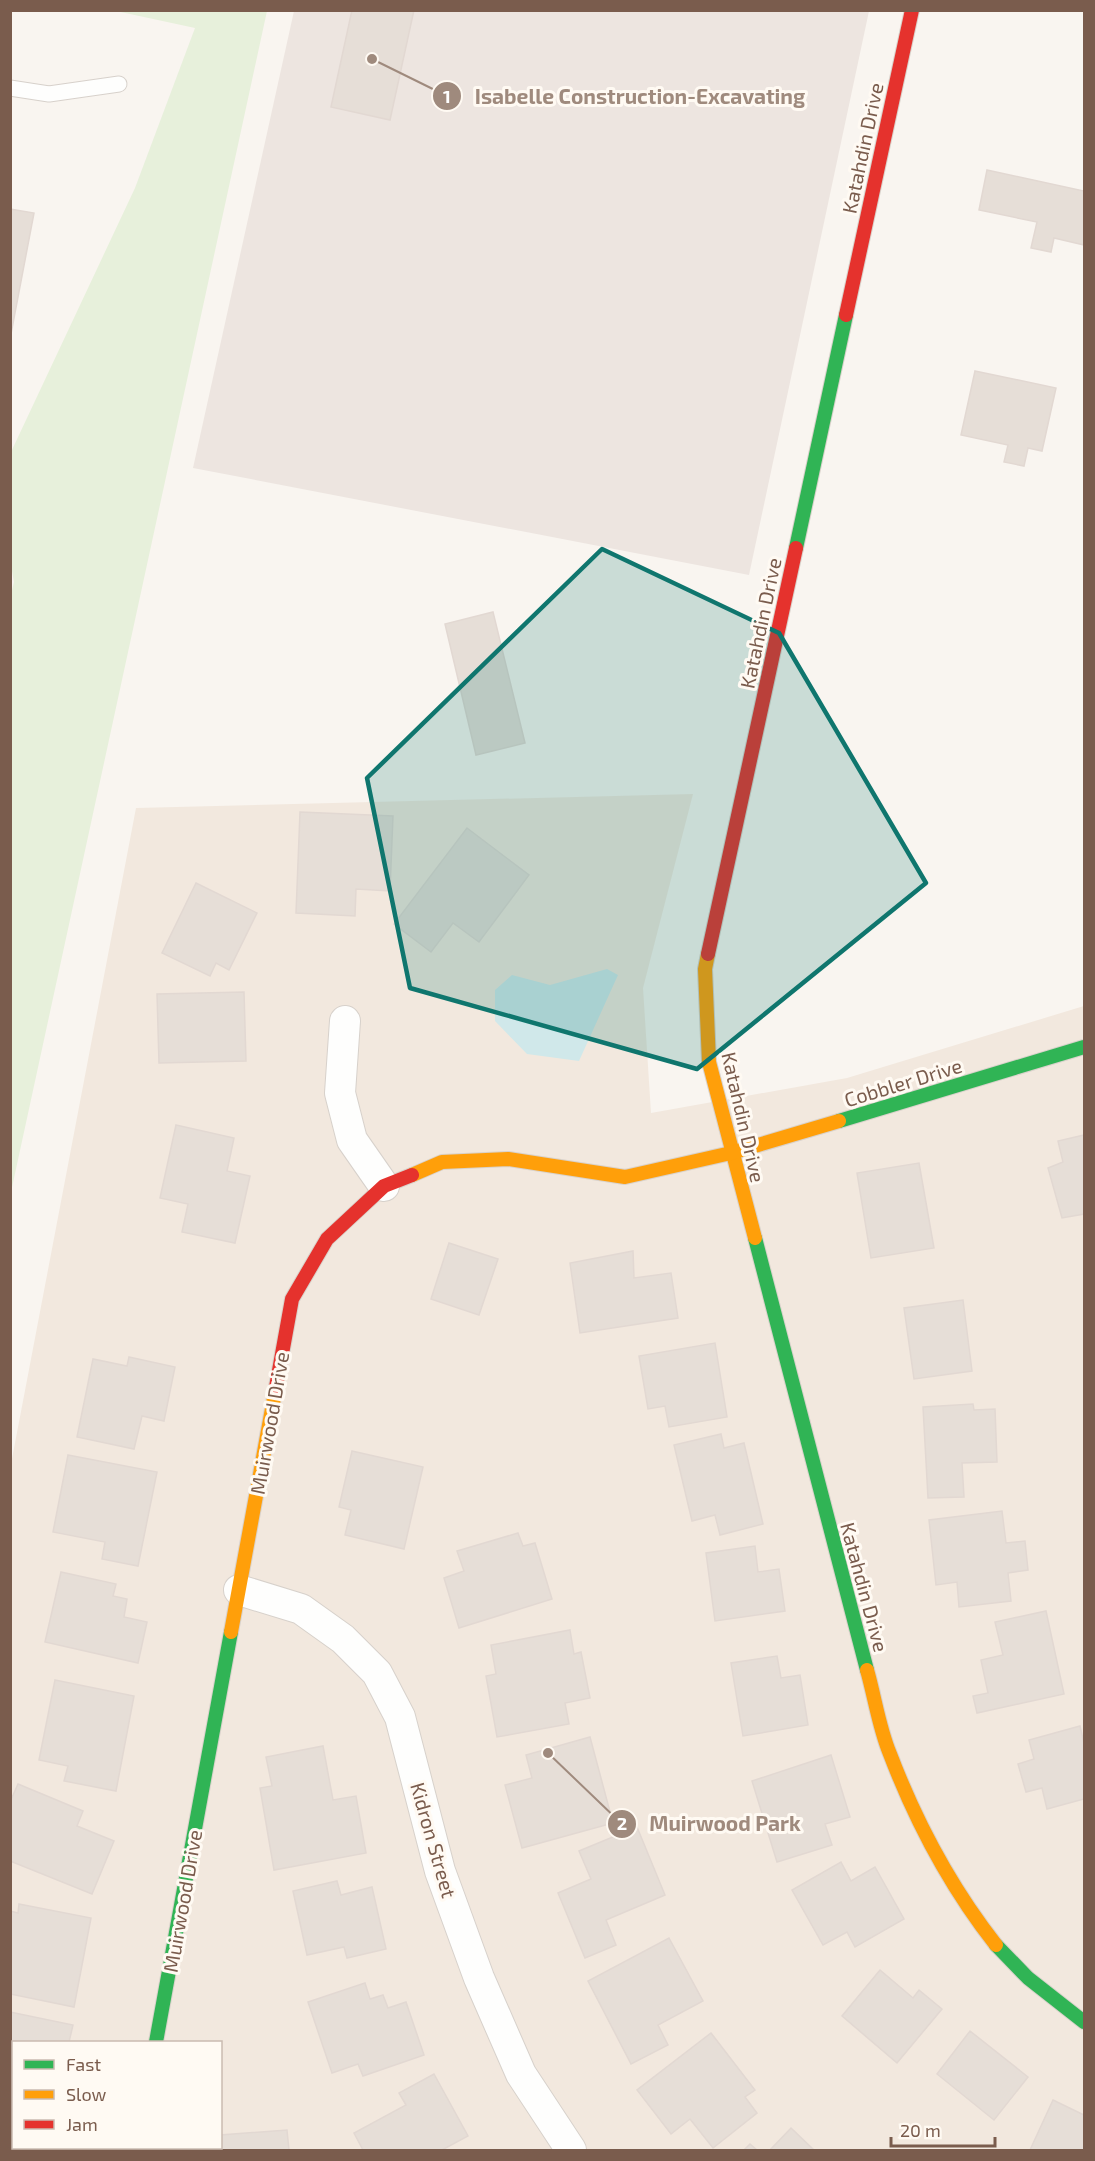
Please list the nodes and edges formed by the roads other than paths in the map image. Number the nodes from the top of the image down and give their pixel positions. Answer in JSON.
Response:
{"nodes":[{"id":1,"x":912,"y":10,"type":"edge"},
{"id":2,"x":119,"y":84,"type":"dead end"},
{"id":3,"x":10,"y":88,"type":"edge"},
{"id":4,"x":345,"y":1021,"type":"dead end"},
{"id":5,"x":1084,"y":1047,"type":"edge"},
{"id":6,"x":731,"y":1153,"type":"junction"},
{"id":7,"x":384,"y":1186,"type":"junction"},
{"id":8,"x":239,"y":1590,"type":"junction"},
{"id":9,"x":1084,"y":2022,"type":"edge"},
{"id":10,"x":156,"y":2041,"type":"edge"},
{"id":11,"x":571,"y":2151,"type":"edge"}],
"edges":[{"from":1,"to":6,"type":"street","name":"Katahdin Drive"},
{"from":2,"to":3,"type":"lane"},
{"from":4,"to":7,"type":"street"},
{"from":5,"to":6,"type":"street","name":"Cobbler Drive"},
{"from":6,"to":7,"type":"street","name":"Muirwood Drive"},
{"from":6,"to":9,"type":"street","name":"Katahdin Drive"},
{"from":7,"to":8,"type":"street","name":"Muirwood Drive"},
{"from":8,"to":10,"type":"street","name":"Muirwood Drive"},
{"from":8,"to":11,"type":"street","name":"Kidron Street"}]}
